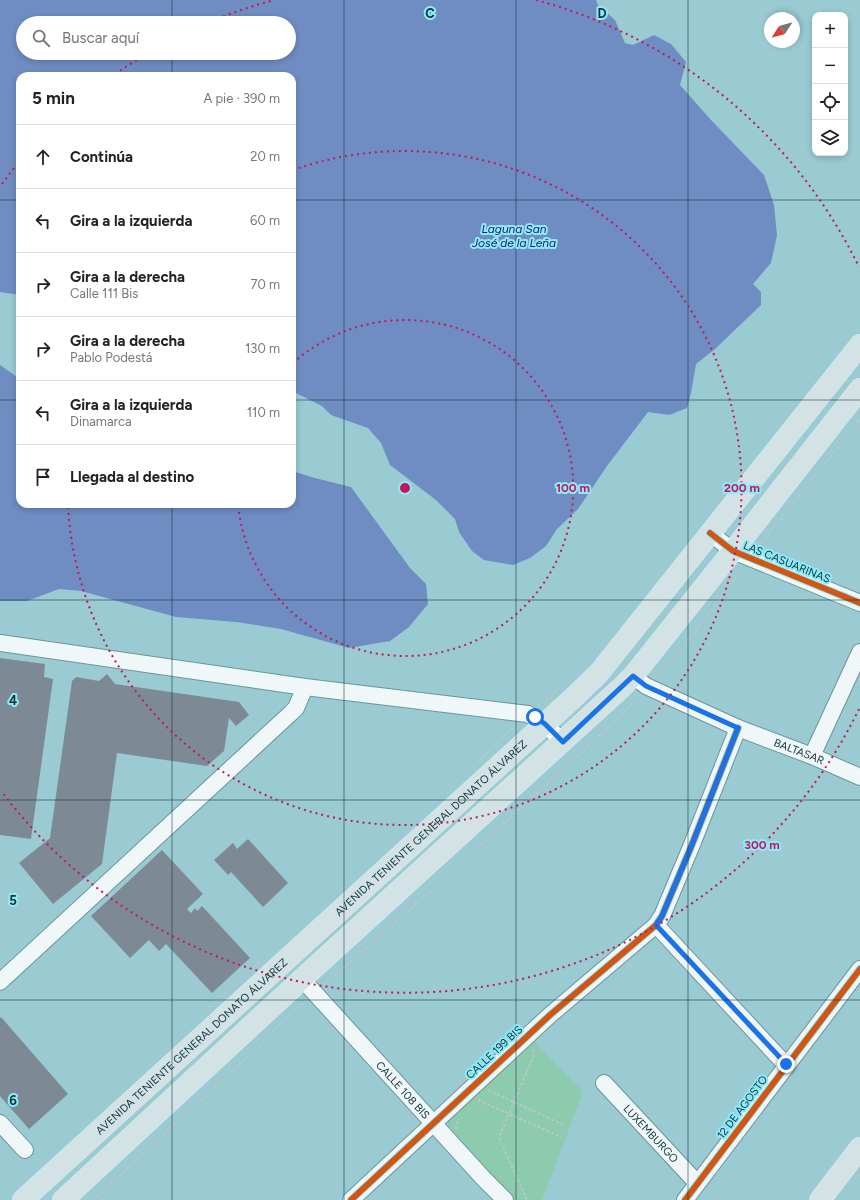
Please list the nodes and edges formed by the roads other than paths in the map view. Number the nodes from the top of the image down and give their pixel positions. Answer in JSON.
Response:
{"nodes":[{"id":1,"x":860,"y":345,"type":"edge"},
{"id":2,"x":860,"y":389,"type":"edge"},
{"id":3,"x":710,"y":533,"type":"junction"},
{"id":4,"x":733,"y":551,"type":"junction"},
{"id":5,"x":860,"y":603,"type":"edge"},
{"id":6,"x":0,"y":643,"type":"edge"},
{"id":7,"x":860,"y":652,"type":"edge"},
{"id":8,"x":633,"y":676,"type":"junction"},
{"id":9,"x":305,"y":687,"type":"junction"},
{"id":10,"x":545,"y":724,"type":"junction"},
{"id":11,"x":738,"y":728,"type":"junction"},
{"id":12,"x":563,"y":742,"type":"junction"},
{"id":13,"x":812,"y":756,"type":"junction"},
{"id":14,"x":860,"y":777,"type":"edge"},
{"id":15,"x":656,"y":925,"type":"junction"},
{"id":16,"x":860,"y":968,"type":"edge"},
{"id":17,"x":302,"y":979,"type":"junction"},
{"id":18,"x":0,"y":982,"type":"edge"},
{"id":19,"x":786,"y":1064,"type":"junction"},
{"id":20,"x":604,"y":1083,"type":"dead end"},
{"id":21,"x":0,"y":1123,"type":"edge"},
{"id":22,"x":437,"y":1127,"type":"junction"},
{"id":23,"x":860,"y":1148,"type":"edge"},
{"id":24,"x":25,"y":1150,"type":"dead end"},
{"id":25,"x":697,"y":1183,"type":"junction"},
{"id":26,"x":23,"y":1200,"type":"edge"},
{"id":27,"x":65,"y":1200,"type":"edge"},
{"id":28,"x":351,"y":1200,"type":"edge"},
{"id":29,"x":505,"y":1200,"type":"edge"},
{"id":30,"x":685,"y":1200,"type":"edge"},
{"id":31,"x":820,"y":1200,"type":"edge"}],
"edges":[{"from":1,"to":3,"type":"main road","name":"AVENIDA TENIENTE GENERAL DONATO ÁLVAREZ"},
{"from":2,"to":4,"type":"main road"},
{"from":3,"to":4,"type":"street","name":"LAS CASUARINAS"},
{"from":3,"to":10,"type":"main road","name":"AVENIDA TENIENTE GENERAL DONATO ÁLVAREZ"},
{"from":4,"to":5,"type":"street","name":"LAS CASUARINAS"},
{"from":4,"to":8,"type":"main road"},
{"from":6,"to":9,"type":"street"},
{"from":7,"to":13,"type":"street"},
{"from":8,"to":11,"type":"street","name":"BALTASAR"},
{"from":8,"to":12,"type":"main road"},
{"from":9,"to":10,"type":"street"},
{"from":9,"to":18,"type":"street"},
{"from":10,"to":12,"type":"street"},
{"from":10,"to":26,"type":"main road","name":"AVENIDA TENIENTE GENERAL DONATO ÁLVAREZ"},
{"from":11,"to":13,"type":"street","name":"BALTASAR"},
{"from":11,"to":15,"type":"street"},
{"from":12,"to":17,"type":"main road"},
{"from":13,"to":14,"type":"street","name":"BALTASAR"},
{"from":15,"to":19,"type":"street"},
{"from":15,"to":22,"type":"street","name":"CALLE 199 BIS"},
{"from":16,"to":19,"type":"street","name":"12 DE AGOSTO"},
{"from":17,"to":22,"type":"street","name":"CALLE 108 BIS"},
{"from":17,"to":27,"type":"main road"},
{"from":19,"to":25,"type":"street","name":"12 DE AGOSTO"},
{"from":20,"to":25,"type":"street","name":"LUXEMBURGO"},
{"from":21,"to":24,"type":"street"},
{"from":22,"to":28,"type":"street","name":"CALLE 199 BIS"},
{"from":22,"to":29,"type":"street","name":"CALLE 108 BIS"},
{"from":23,"to":31,"type":"main road"},
{"from":25,"to":30,"type":"street","name":"12 DE AGOSTO"}]}
